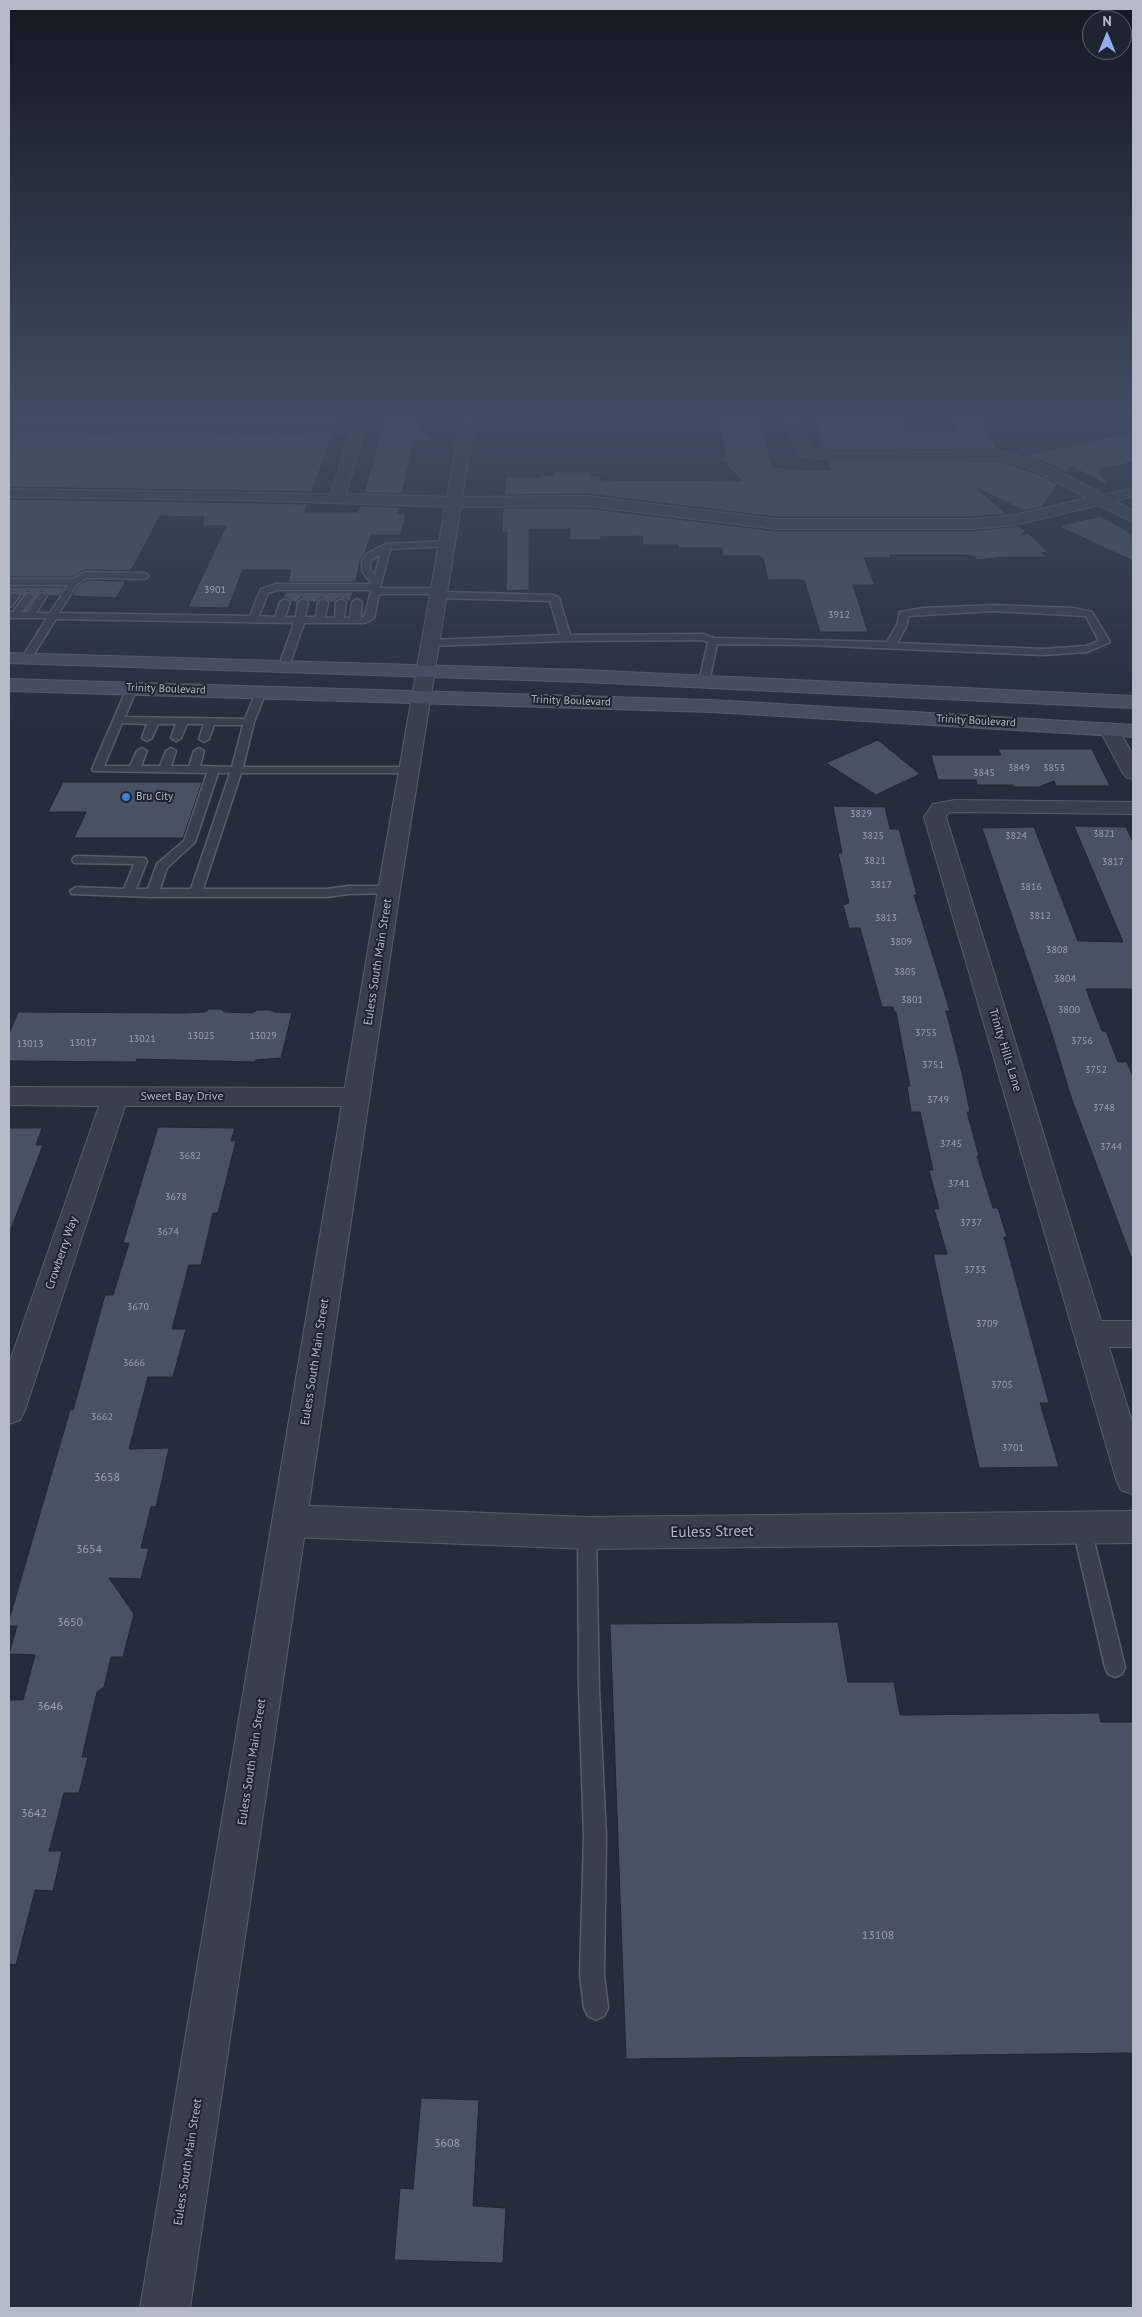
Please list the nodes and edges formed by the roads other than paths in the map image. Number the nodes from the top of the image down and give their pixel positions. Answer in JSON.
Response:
{"nodes":[{"id":1,"x":450,"y":525,"type":"edge"},
{"id":2,"x":447,"y":544,"type":"junction"},
{"id":3,"x":386,"y":547,"type":"junction"},
{"id":4,"x":145,"y":576,"type":"dead end"},
{"id":5,"x":9,"y":582,"type":"edge"},
{"id":6,"x":74,"y":582,"type":"junction"},
{"id":7,"x":376,"y":587,"type":"junction"},
{"id":8,"x":20,"y":588,"type":"junction"},
{"id":9,"x":33,"y":589,"type":"junction"},
{"id":10,"x":47,"y":589,"type":"junction"},
{"id":11,"x":439,"y":593,"type":"junction"},
{"id":12,"x":288,"y":594,"type":"junction"},
{"id":13,"x":305,"y":594,"type":"junction"},
{"id":14,"x":324,"y":594,"type":"junction"},
{"id":15,"x":342,"y":594,"type":"junction"},
{"id":16,"x":358,"y":594,"type":"junction"},
{"id":17,"x":9,"y":604,"type":"edge"},
{"id":18,"x":12,"y":615,"type":"edge"},
{"id":19,"x":30,"y":615,"type":"junction"},
{"id":20,"x":52,"y":616,"type":"junction"},
{"id":21,"x":253,"y":620,"type":"junction"},
{"id":22,"x":280,"y":620,"type":"junction"},
{"id":23,"x":300,"y":620,"type":"junction"},
{"id":24,"x":320,"y":621,"type":"junction"},
{"id":25,"x":339,"y":621,"type":"junction"},
{"id":26,"x":354,"y":621,"type":"junction"},
{"id":27,"x":566,"y":638,"type":"junction"},
{"id":28,"x":713,"y":641,"type":"junction"},
{"id":29,"x":430,"y":644,"type":"junction"},
{"id":30,"x":891,"y":644,"type":"junction"},
{"id":31,"x":18,"y":658,"type":"edge"},
{"id":32,"x":284,"y":666,"type":"junction"},
{"id":33,"x":704,"y":682,"type":"junction"},
{"id":34,"x":423,"y":684,"type":"junction"},
{"id":35,"x":9,"y":685,"type":"edge"},
{"id":36,"x":132,"y":688,"type":"junction"},
{"id":37,"x":261,"y":692,"type":"junction"},
{"id":38,"x":1133,"y":702,"type":"edge"},
{"id":39,"x":118,"y":720,"type":"junction"},
{"id":40,"x":154,"y":720,"type":"junction"},
{"id":41,"x":183,"y":721,"type":"junction"},
{"id":42,"x":210,"y":721,"type":"junction"},
{"id":43,"x":249,"y":722,"type":"junction"},
{"id":44,"x":1108,"y":729,"type":"junction"},
{"id":45,"x":1133,"y":731,"type":"edge"},
{"id":46,"x":147,"y":738,"type":"dead end"},
{"id":47,"x":176,"y":738,"type":"dead end"},
{"id":48,"x":204,"y":739,"type":"dead end"},
{"id":49,"x":142,"y":751,"type":"dead end"},
{"id":50,"x":171,"y":751,"type":"dead end"},
{"id":51,"x":199,"y":752,"type":"dead end"},
{"id":52,"x":134,"y":769,"type":"junction"},
{"id":53,"x":164,"y":770,"type":"junction"},
{"id":54,"x":193,"y":770,"type":"junction"},
{"id":55,"x":214,"y":770,"type":"junction"},
{"id":56,"x":237,"y":770,"type":"junction"},
{"id":57,"x":408,"y":770,"type":"junction"},
{"id":58,"x":1133,"y":773,"type":"edge"},
{"id":59,"x":1133,"y":808,"type":"edge"},
{"id":60,"x":78,"y":860,"type":"dead end"},
{"id":61,"x":389,"y":890,"type":"junction"},
{"id":62,"x":76,"y":891,"type":"dead end"},
{"id":63,"x":129,"y":891,"type":"junction"},
{"id":64,"x":153,"y":893,"type":"junction"},
{"id":65,"x":196,"y":893,"type":"junction"},
{"id":66,"x":9,"y":1096,"type":"edge"},
{"id":67,"x":115,"y":1097,"type":"junction"},
{"id":68,"x":356,"y":1097,"type":"junction"},
{"id":69,"x":1089,"y":1334,"type":"junction"},
{"id":70,"x":1133,"y":1334,"type":"edge"},
{"id":71,"x":9,"y":1410,"type":"edge"},
{"id":72,"x":1133,"y":1479,"type":"edge"},
{"id":73,"x":291,"y":1522,"type":"junction"},
{"id":74,"x":1133,"y":1527,"type":"edge"},
{"id":75,"x":1082,"y":1529,"type":"junction"},
{"id":76,"x":587,"y":1534,"type":"junction"},
{"id":77,"x":1115,"y":1667,"type":"dead end"},
{"id":78,"x":596,"y":2008,"type":"dead end"},
{"id":79,"x":165,"y":2308,"type":"edge"}],
"edges":[{"from":1,"to":2,"type":"street","name":"Euless South Main Street"},
{"from":2,"to":3,"type":"lane"},
{"from":2,"to":11,"type":"street","name":"Euless South Main Street"},
{"from":3,"to":7,"type":"lane"},
{"from":3,"to":7,"type":"lane"},
{"from":4,"to":6,"type":"lane"},
{"from":5,"to":8,"type":"lane"},
{"from":6,"to":10,"type":"lane"},
{"from":6,"to":20,"type":"lane"},
{"from":7,"to":11,"type":"lane"},
{"from":7,"to":16,"type":"lane"},
{"from":7,"to":26,"type":"lane"},
{"from":8,"to":9,"type":"lane"},
{"from":8,"to":17,"type":"lane"},
{"from":9,"to":10,"type":"lane"},
{"from":9,"to":18,"type":"lane"},
{"from":10,"to":19,"type":"lane"},
{"from":11,"to":27,"type":"lane"},
{"from":11,"to":29,"type":"street","name":"Euless South Main Street"},
{"from":12,"to":13,"type":"lane"},
{"from":12,"to":21,"type":"lane"},
{"from":12,"to":22,"type":"lane"},
{"from":13,"to":14,"type":"lane"},
{"from":13,"to":23,"type":"lane"},
{"from":14,"to":15,"type":"lane"},
{"from":14,"to":24,"type":"lane"},
{"from":15,"to":16,"type":"lane"},
{"from":15,"to":25,"type":"lane"},
{"from":16,"to":26,"type":"lane"},
{"from":18,"to":19,"type":"lane"},
{"from":19,"to":20,"type":"lane"},
{"from":20,"to":21,"type":"lane"},
{"from":20,"to":31,"type":"lane"},
{"from":21,"to":22,"type":"lane"},
{"from":22,"to":23,"type":"lane"},
{"from":23,"to":24,"type":"lane"},
{"from":23,"to":32,"type":"lane"},
{"from":24,"to":25,"type":"lane"},
{"from":25,"to":26,"type":"lane"},
{"from":27,"to":28,"type":"lane"},
{"from":27,"to":29,"type":"lane"},
{"from":28,"to":30,"type":"lane"},
{"from":28,"to":33,"type":"lane"},
{"from":29,"to":34,"type":"street","name":"Euless South Main Street"},
{"from":30,"to":30,"type":"lane"},
{"from":31,"to":32,"type":"main road","name":"Trinity Boulevard"},
{"from":31,"to":35,"type":"main road"},
{"from":32,"to":34,"type":"main road","name":"Trinity Boulevard"},
{"from":33,"to":34,"type":"main road","name":"Trinity Boulevard"},
{"from":33,"to":38,"type":"main road","name":"Trinity Boulevard"},
{"from":34,"to":37,"type":"main road","name":"Trinity Boulevard"},
{"from":34,"to":44,"type":"main road","name":"Trinity Boulevard"},
{"from":34,"to":57,"type":"street","name":"Euless South Main Street"},
{"from":35,"to":36,"type":"main road","name":"Trinity Boulevard"},
{"from":36,"to":37,"type":"main road","name":"Trinity Boulevard"},
{"from":36,"to":39,"type":"lane"},
{"from":37,"to":43,"type":"lane"},
{"from":39,"to":40,"type":"lane"},
{"from":39,"to":52,"type":"lane"},
{"from":40,"to":41,"type":"lane"},
{"from":40,"to":46,"type":"lane"},
{"from":41,"to":42,"type":"lane"},
{"from":41,"to":47,"type":"lane"},
{"from":42,"to":43,"type":"lane"},
{"from":42,"to":48,"type":"lane"},
{"from":43,"to":56,"type":"lane"},
{"from":44,"to":45,"type":"main road","name":"Trinity Boulevard"},
{"from":44,"to":58,"type":"street"},
{"from":49,"to":52,"type":"lane"},
{"from":50,"to":53,"type":"lane"},
{"from":51,"to":54,"type":"lane"},
{"from":52,"to":53,"type":"lane"},
{"from":53,"to":54,"type":"lane"},
{"from":54,"to":55,"type":"lane"},
{"from":55,"to":56,"type":"lane"},
{"from":55,"to":64,"type":"lane"},
{"from":56,"to":57,"type":"lane"},
{"from":56,"to":65,"type":"lane"},
{"from":57,"to":61,"type":"street","name":"Euless South Main Street"},
{"from":59,"to":69,"type":"street","name":"Trinity Hills Lane"},
{"from":60,"to":63,"type":"lane"},
{"from":61,"to":65,"type":"lane"},
{"from":61,"to":68,"type":"street","name":"Euless South Main Street"},
{"from":62,"to":63,"type":"lane"},
{"from":63,"to":64,"type":"lane"},
{"from":64,"to":65,"type":"lane"},
{"from":66,"to":67,"type":"street","name":"Sweet Bay Drive"},
{"from":67,"to":68,"type":"street","name":"Sweet Bay Drive"},
{"from":67,"to":71,"type":"street","name":"Crowberry Way"},
{"from":68,"to":73,"type":"street","name":"Euless South Main Street"},
{"from":69,"to":70,"type":"street"},
{"from":69,"to":72,"type":"street","name":"Trinity Hills Lane"},
{"from":73,"to":76,"type":"street","name":"Euless Street"},
{"from":73,"to":79,"type":"street","name":"Euless South Main Street"},
{"from":74,"to":75,"type":"street","name":"Euless Street"},
{"from":75,"to":76,"type":"street","name":"Euless Street"},
{"from":75,"to":77,"type":"lane"},
{"from":76,"to":78,"type":"lane"}]}
